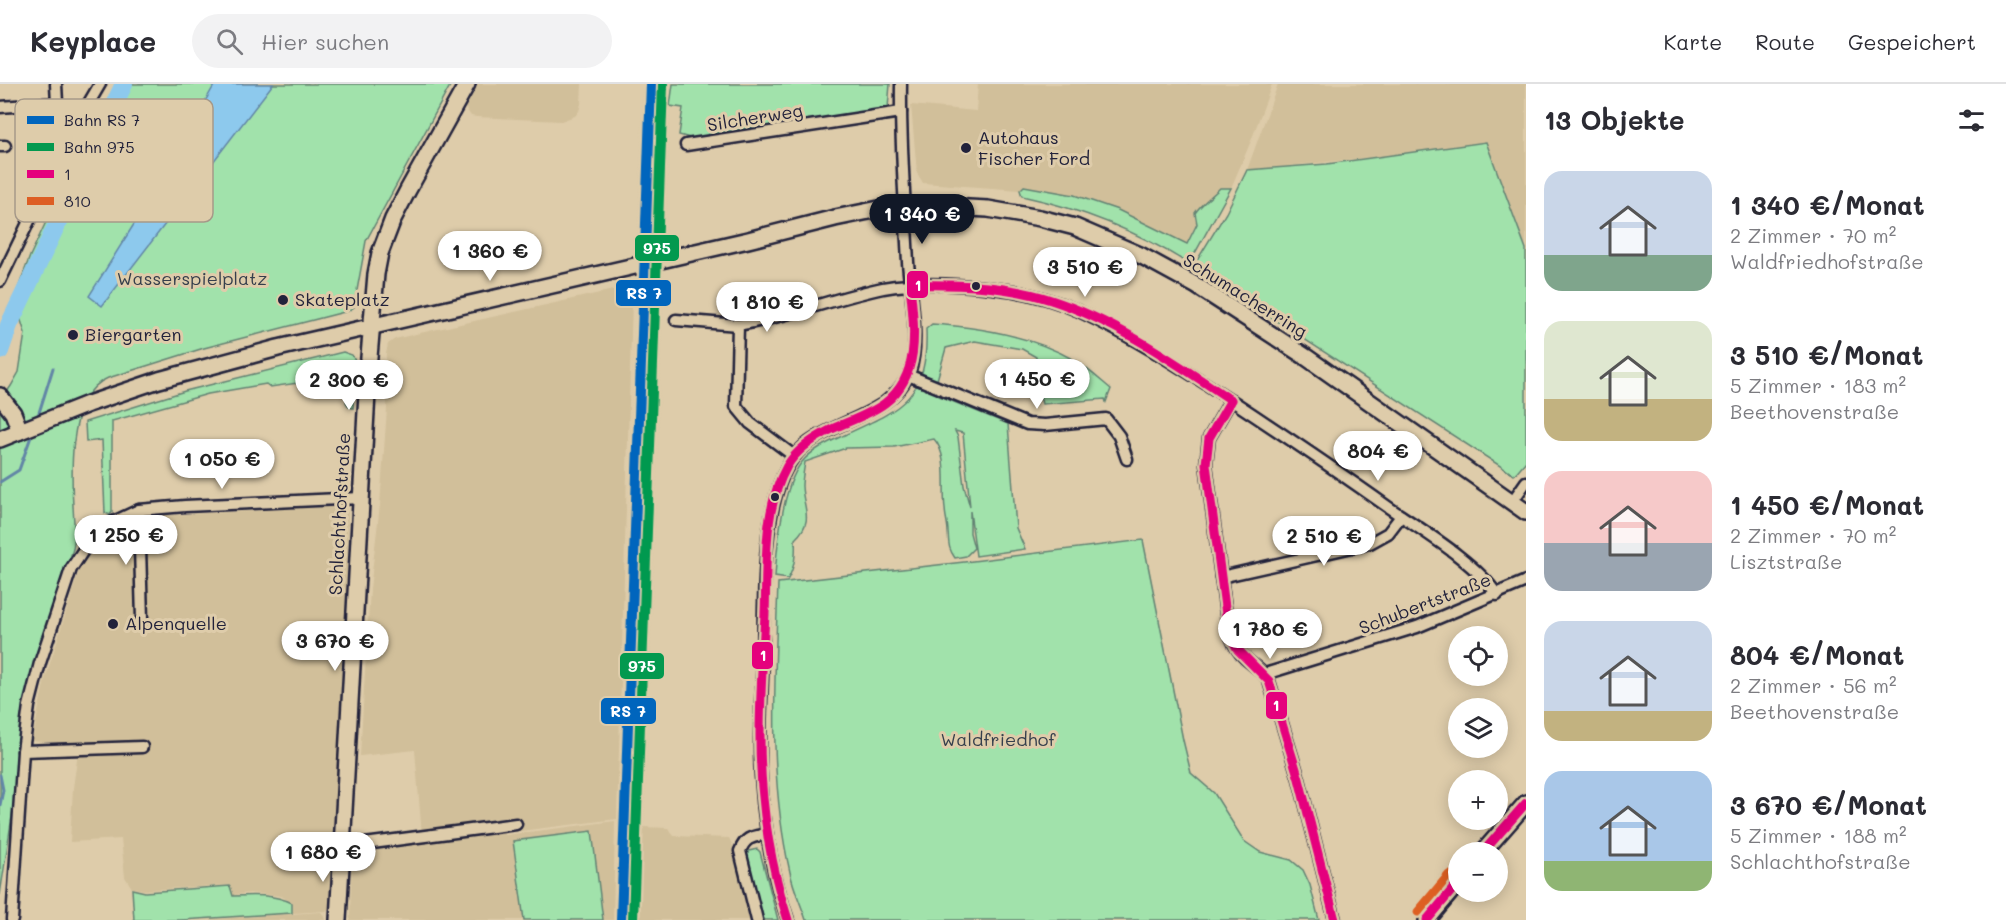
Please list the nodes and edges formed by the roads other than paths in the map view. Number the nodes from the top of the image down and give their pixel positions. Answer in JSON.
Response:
{"nodes":[{"id":1,"x":56,"y":84,"type":"edge"},
{"id":2,"x":100,"y":84,"type":"edge"},
{"id":3,"x":467,"y":84,"type":"edge"},
{"id":4,"x":901,"y":84,"type":"edge"},
{"id":5,"x":57,"y":99,"type":"edge"},
{"id":6,"x":91,"y":99,"type":"edge"},
{"id":7,"x":15,"y":106,"type":"edge"},
{"id":8,"x":0,"y":107,"type":"edge"},
{"id":9,"x":901,"y":112,"type":"junction"},
{"id":10,"x":686,"y":145,"type":"dead end"},
{"id":11,"x":906,"y":207,"type":"junction"},
{"id":12,"x":29,"y":222,"type":"edge"},
{"id":13,"x":0,"y":281,"type":"edge"},
{"id":14,"x":910,"y":285,"type":"junction"},
{"id":15,"x":676,"y":320,"type":"dead end"},
{"id":16,"x":738,"y":325,"type":"junction"},
{"id":17,"x":371,"y":326,"type":"junction"},
{"id":18,"x":908,"y":375,"type":"junction"},
{"id":19,"x":0,"y":396,"type":"edge"},
{"id":20,"x":1231,"y":400,"type":"junction"},
{"id":21,"x":25,"y":429,"type":"junction"},
{"id":22,"x":0,"y":439,"type":"edge"},
{"id":23,"x":794,"y":456,"type":"junction"},
{"id":24,"x":1127,"y":459,"type":"dead end"},
{"id":25,"x":1526,"y":482,"type":"edge"},
{"id":26,"x":360,"y":498,"type":"junction"},
{"id":27,"x":1512,"y":502,"type":"junction"},
{"id":28,"x":139,"y":510,"type":"junction"},
{"id":29,"x":1526,"y":512,"type":"edge"},
{"id":30,"x":1401,"y":516,"type":"junction"},
{"id":31,"x":1221,"y":577,"type":"junction"},
{"id":32,"x":1526,"y":581,"type":"edge"},
{"id":33,"x":1497,"y":595,"type":"junction"},
{"id":34,"x":142,"y":620,"type":"dead end"},
{"id":35,"x":1265,"y":674,"type":"junction"},
{"id":36,"x":142,"y":747,"type":"dead end"},
{"id":37,"x":23,"y":752,"type":"junction"},
{"id":38,"x":1526,"y":803,"type":"edge"},
{"id":39,"x":516,"y":824,"type":"dead end"},
{"id":40,"x":767,"y":834,"type":"junction"},
{"id":41,"x":1492,"y":842,"type":"edge"},
{"id":42,"x":342,"y":847,"type":"junction"},
{"id":43,"x":1448,"y":895,"type":"edge"},
{"id":44,"x":12,"y":920,"type":"edge"},
{"id":45,"x":338,"y":920,"type":"edge"},
{"id":46,"x":757,"y":920,"type":"edge"},
{"id":47,"x":788,"y":920,"type":"edge"},
{"id":48,"x":1335,"y":920,"type":"edge"},
{"id":49,"x":1427,"y":920,"type":"edge"}],
"edges":[{"from":1,"to":5,"type":"street"},
{"from":2,"to":6,"type":"street"},
{"from":3,"to":17,"type":"main road","name":"Schlachthofstraße"},
{"from":4,"to":9,"type":"street"},
{"from":7,"to":8,"type":"street"},
{"from":9,"to":10,"type":"street","name":"Silcherweg"},
{"from":9,"to":11,"type":"street"},
{"from":11,"to":14,"type":"street"},
{"from":11,"to":17,"type":"main road","name":"Schumacherring"},
{"from":11,"to":27,"type":"main road","name":"Schumacherring"},
{"from":12,"to":13,"type":"street"},
{"from":14,"to":16,"type":"street"},
{"from":14,"to":18,"type":"street"},
{"from":14,"to":20,"type":"street"},
{"from":15,"to":16,"type":"street"},
{"from":16,"to":23,"type":"street"},
{"from":17,"to":21,"type":"main road","name":"Schumacherring"},
{"from":17,"to":26,"type":"main road","name":"Schlachthofstraße"},
{"from":18,"to":23,"type":"street"},
{"from":18,"to":24,"type":"street"},
{"from":19,"to":21,"type":"main road"},
{"from":20,"to":30,"type":"street"},
{"from":20,"to":31,"type":"street"},
{"from":21,"to":22,"type":"main road","name":"Schumacherring"},
{"from":23,"to":40,"type":"street"},
{"from":25,"to":27,"type":"street"},
{"from":26,"to":28,"type":"street"},
{"from":26,"to":42,"type":"main road","name":"Schlachthofstraße"},
{"from":27,"to":29,"type":"main road","name":"Schumacherring"},
{"from":28,"to":34,"type":"street"},
{"from":28,"to":37,"type":"street"},
{"from":30,"to":31,"type":"street"},
{"from":30,"to":33,"type":"street"},
{"from":31,"to":35,"type":"street"},
{"from":32,"to":33,"type":"street","name":"Schubertstraße"},
{"from":33,"to":35,"type":"street","name":"Schubertstraße"},
{"from":35,"to":48,"type":"street"},
{"from":36,"to":37,"type":"street"},
{"from":37,"to":44,"type":"street"},
{"from":38,"to":41,"type":"main road"},
{"from":39,"to":42,"type":"street"},
{"from":40,"to":46,"type":"street"},
{"from":40,"to":47,"type":"street"},
{"from":42,"to":45,"type":"main road","name":"Schlachthofstraße"},
{"from":43,"to":49,"type":"main road"}]}
